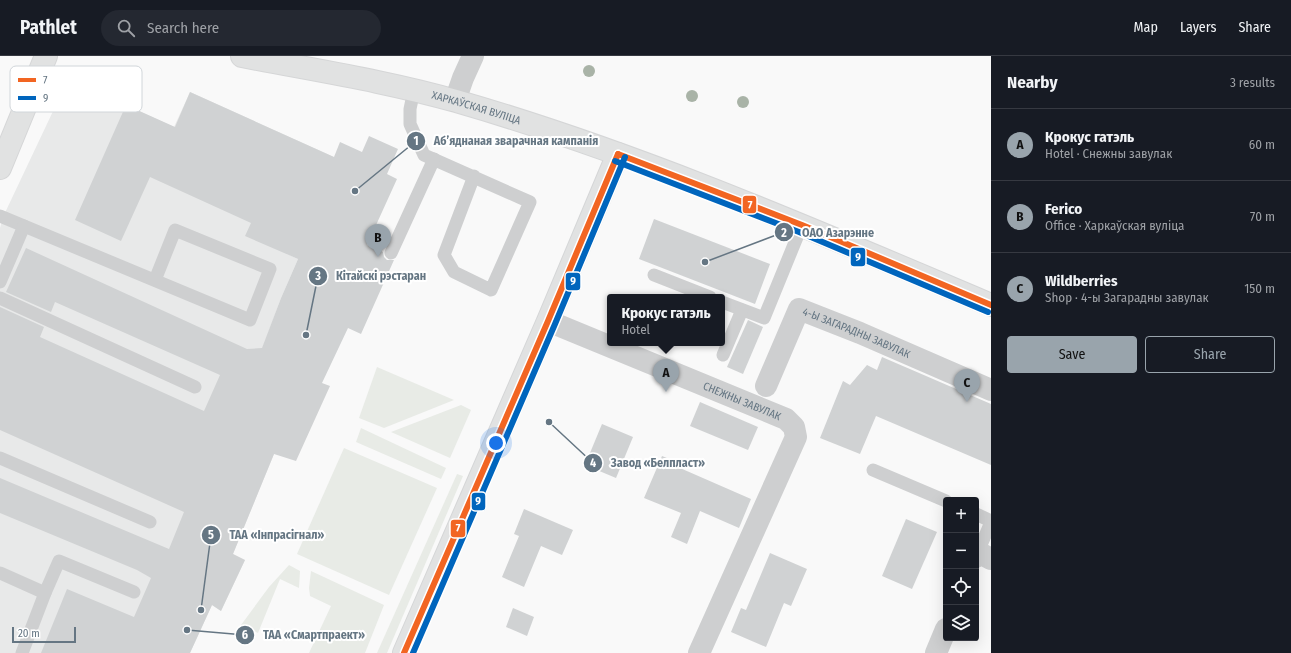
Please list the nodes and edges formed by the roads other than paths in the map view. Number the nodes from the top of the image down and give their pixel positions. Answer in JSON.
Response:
{"nodes":[{"id":1,"x":46,"y":56,"type":"edge"},
{"id":2,"x":242,"y":56,"type":"edge"},
{"id":3,"x":473,"y":56,"type":"edge"},
{"id":4,"x":42,"y":66,"type":"edge"},
{"id":5,"x":414,"y":90,"type":"junction"},
{"id":6,"x":455,"y":101,"type":"junction"},
{"id":7,"x":23,"y":112,"type":"edge"},
{"id":8,"x":618,"y":154,"type":"junction"},
{"id":9,"x":434,"y":159,"type":"junction"},
{"id":10,"x":0,"y":168,"type":"edge"},
{"id":11,"x":474,"y":176,"type":"junction"},
{"id":12,"x":0,"y":216,"type":"edge"},
{"id":13,"x":802,"y":225,"type":"junction"},
{"id":14,"x":24,"y":226,"type":"junction"},
{"id":15,"x":391,"y":253,"type":"dead end"},
{"id":16,"x":654,"y":275,"type":"dead end"},
{"id":17,"x":155,"y":280,"type":"junction"},
{"id":18,"x":0,"y":282,"type":"edge"},
{"id":19,"x":702,"y":294,"type":"edge"},
{"id":20,"x":0,"y":298,"type":"edge"},
{"id":21,"x":725,"y":303,"type":"edge"},
{"id":22,"x":991,"y":306,"type":"edge"},
{"id":23,"x":742,"y":310,"type":"junction"},
{"id":24,"x":548,"y":321,"type":"junction"},
{"id":25,"x":607,"y":345,"type":"edge"},
{"id":26,"x":609,"y":346,"type":"edge"},
{"id":27,"x":722,"y":355,"type":"dead end"},
{"id":28,"x":766,"y":386,"type":"dead end"},
{"id":29,"x":195,"y":387,"type":"dead end"},
{"id":30,"x":991,"y":390,"type":"edge"},
{"id":31,"x":0,"y":458,"type":"edge"},
{"id":32,"x":873,"y":470,"type":"dead end"},
{"id":33,"x":943,"y":500,"type":"edge"},
{"id":34,"x":979,"y":515,"type":"edge"},
{"id":35,"x":991,"y":521,"type":"edge"},
{"id":36,"x":150,"y":522,"type":"dead end"},
{"id":37,"x":982,"y":556,"type":"edge"},
{"id":38,"x":0,"y":573,"type":"edge"},
{"id":39,"x":134,"y":592,"type":"dead end"},
{"id":40,"x":45,"y":593,"type":"junction"},
{"id":41,"x":943,"y":636,"type":"edge"},
{"id":42,"x":22,"y":653,"type":"edge"},
{"id":43,"x":404,"y":653,"type":"edge"},
{"id":44,"x":699,"y":653,"type":"edge"},
{"id":45,"x":936,"y":653,"type":"edge"}],
"edges":[{"from":1,"to":4,"type":"main road"},
{"from":2,"to":5,"type":"main road","name":"ХАРКАЎСКАЯ ВУЛІЦА"},
{"from":3,"to":6,"type":"street"},
{"from":5,"to":6,"type":"main road","name":"ХАРКАЎСКАЯ ВУЛІЦА"},
{"from":5,"to":9,"type":"lane"},
{"from":6,"to":8,"type":"main road","name":"ХАРКАЎСКАЯ ВУЛІЦА"},
{"from":7,"to":10,"type":"main road"},
{"from":8,"to":13,"type":"main road","name":"ХАРКАЎСКАЯ ВУЛІЦА"},
{"from":8,"to":24,"type":"main road"},
{"from":9,"to":11,"type":"lane"},
{"from":9,"to":15,"type":"lane"},
{"from":11,"to":11,"type":"lane"},
{"from":12,"to":14,"type":"lane"},
{"from":13,"to":22,"type":"main road","name":"ХАРКАЎСКАЯ ВУЛІЦА"},
{"from":13,"to":23,"type":"lane"},
{"from":14,"to":17,"type":"lane"},
{"from":14,"to":18,"type":"lane"},
{"from":16,"to":19,"type":"lane"},
{"from":17,"to":17,"type":"lane"},
{"from":20,"to":29,"type":"lane"},
{"from":21,"to":23,"type":"lane"},
{"from":23,"to":27,"type":"lane"},
{"from":24,"to":25,"type":"street","name":"СНЕЖНЫ ЗАВУЛАК"},
{"from":24,"to":43,"type":"main road"},
{"from":26,"to":44,"type":"street","name":"СНЕЖНЫ ЗАВУЛАК"},
{"from":28,"to":30,"type":"street","name":"4-Ы ЗАГАРАДНЫ ЗАВУЛАК"},
{"from":31,"to":36,"type":"lane"},
{"from":32,"to":33,"type":"lane"},
{"from":34,"to":35,"type":"lane"},
{"from":35,"to":37,"type":"lane"},
{"from":38,"to":40,"type":"lane"},
{"from":39,"to":40,"type":"lane"},
{"from":40,"to":42,"type":"lane"},
{"from":41,"to":45,"type":"street"}]}
